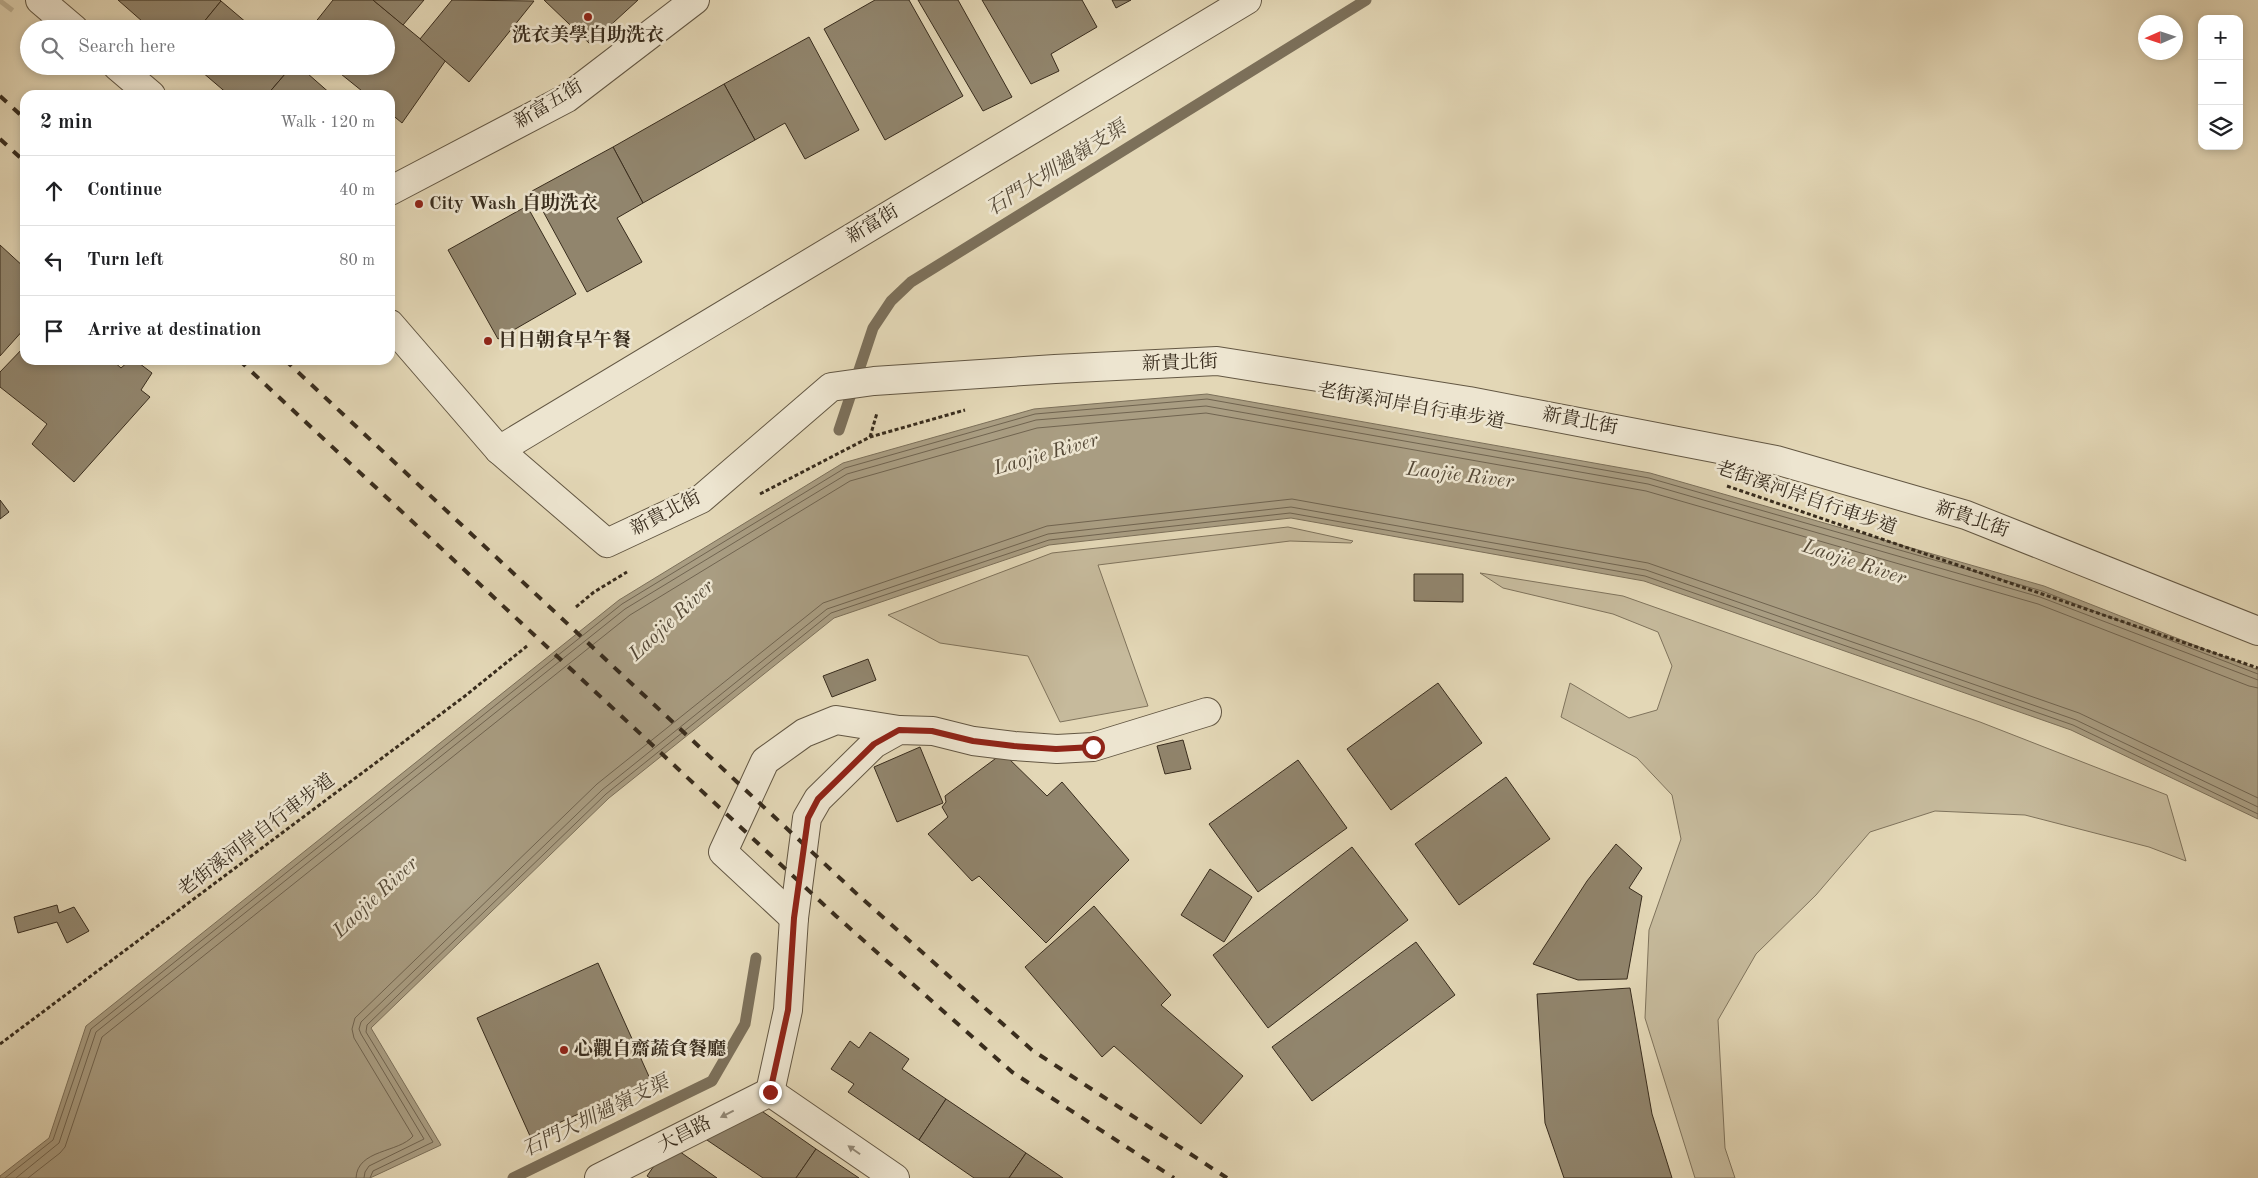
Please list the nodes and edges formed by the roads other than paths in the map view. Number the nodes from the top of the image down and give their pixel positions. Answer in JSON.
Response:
{"nodes":[{"id":1,"x":695,"y":0,"type":"edge"},
{"id":2,"x":1247,"y":0,"type":"edge"},
{"id":3,"x":128,"y":75,"type":"edge"},
{"id":4,"x":145,"y":90,"type":"edge"},
{"id":5,"x":395,"y":188,"type":"edge"},
{"id":6,"x":395,"y":330,"type":"edge"},
{"id":7,"x":499,"y":450,"type":"junction"},
{"id":8,"x":2258,"y":631,"type":"edge"},
{"id":9,"x":1207,"y":712,"type":"dead end"},
{"id":10,"x":899,"y":730,"type":"junction"},
{"id":11,"x":794,"y":918,"type":"junction"},
{"id":12,"x":770,"y":1092,"type":"junction"},
{"id":13,"x":599,"y":1178,"type":"edge"},
{"id":14,"x":894,"y":1178,"type":"edge"}],
"edges":[{"from":1,"to":5,"type":"street","name":"新富五街"},
{"from":2,"to":7,"type":"street","name":"新富街"},
{"from":3,"to":4,"type":"street"},
{"from":6,"to":7,"type":"street"},
{"from":7,"to":8,"type":"street","name":"新貴北街"},
{"from":9,"to":10,"type":"street"},
{"from":10,"to":11,"type":"street"},
{"from":10,"to":11,"type":"street"},
{"from":11,"to":12,"type":"street"},
{"from":12,"to":13,"type":"street","name":"大昌路","one_way":true},
{"from":14,"to":12,"type":"street","one_way":true}]}
